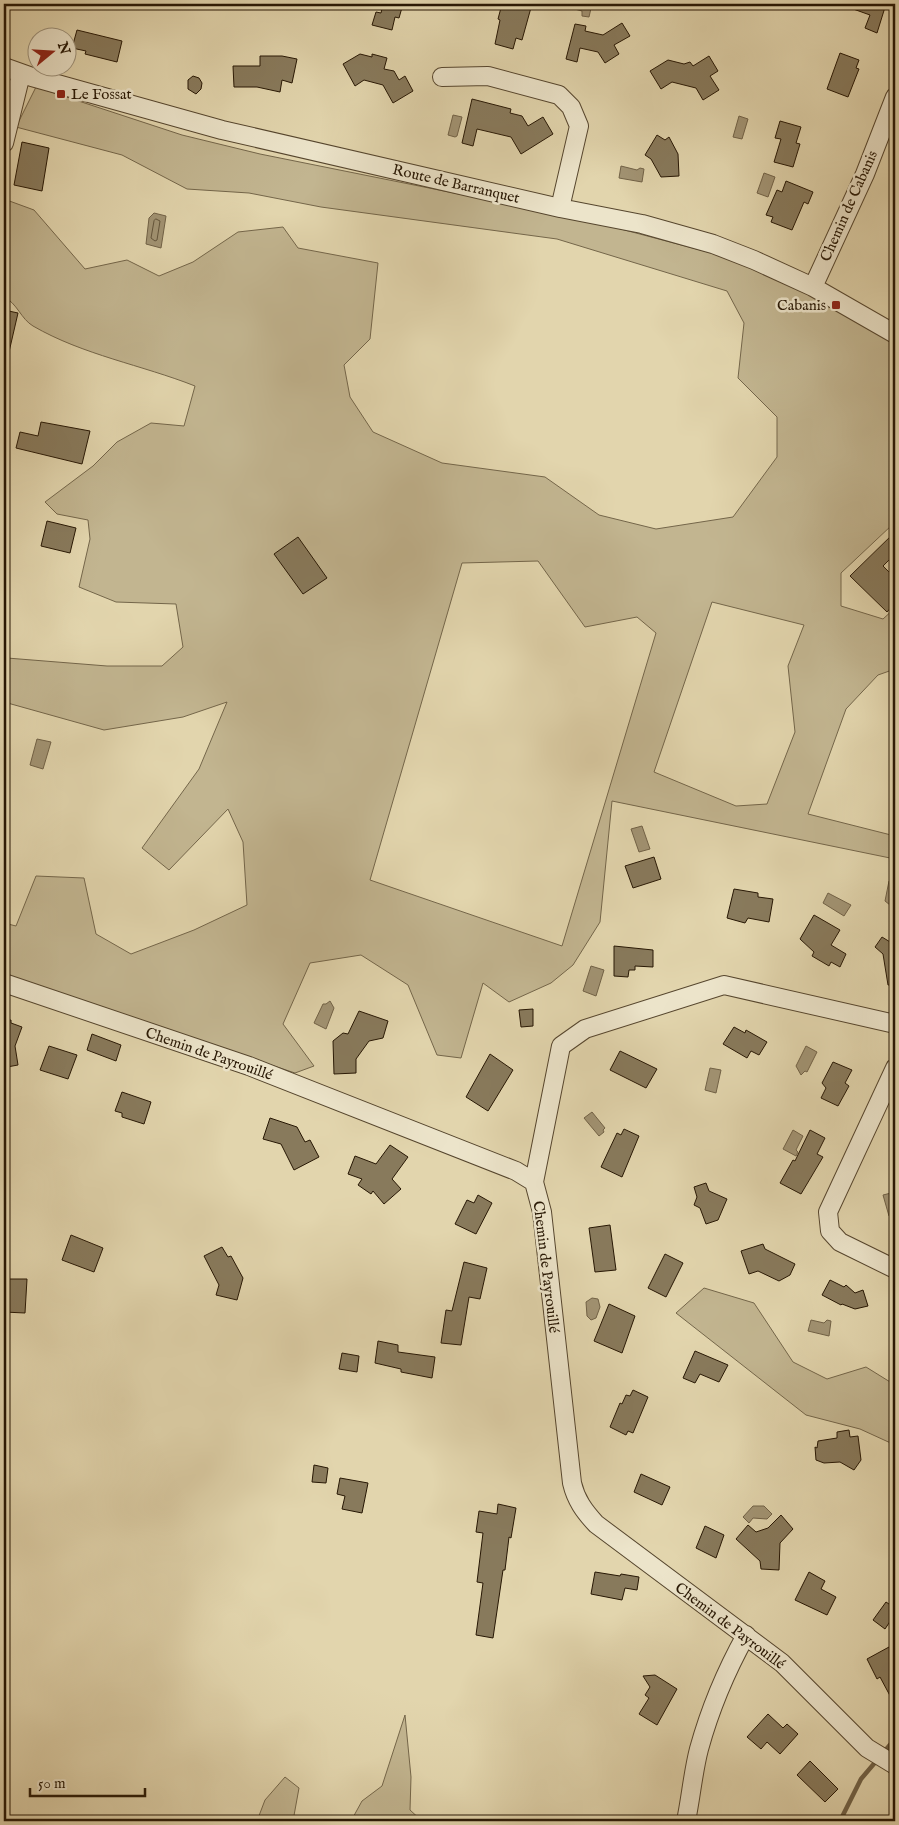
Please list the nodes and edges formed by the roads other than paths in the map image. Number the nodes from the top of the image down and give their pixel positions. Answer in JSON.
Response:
{"nodes":[{"id":1,"x":4,"y":67,"type":"edge"},
{"id":2,"x":21,"y":74,"type":"junction"},
{"id":3,"x":442,"y":77,"type":"dead end"},
{"id":4,"x":895,"y":97,"type":"edge"},
{"id":5,"x":4,"y":143,"type":"edge"},
{"id":6,"x":560,"y":208,"type":"junction"},
{"id":7,"x":813,"y":286,"type":"junction"},
{"id":8,"x":895,"y":334,"type":"edge"},
{"id":9,"x":4,"y":983,"type":"edge"},
{"id":10,"x":895,"y":1024,"type":"edge"},
{"id":11,"x":895,"y":1068,"type":"edge"},
{"id":12,"x":534,"y":1182,"type":"junction"},
{"id":13,"x":895,"y":1269,"type":"edge"},
{"id":14,"x":746,"y":1634,"type":"junction"},
{"id":15,"x":892,"y":1764,"type":"edge"},
{"id":16,"x":686,"y":1821,"type":"edge"}],
"edges":[{"from":1,"to":2,"type":"street","name":"Route de Barranquet"},
{"from":2,"to":5,"type":"street"},
{"from":2,"to":6,"type":"street","name":"Route de Barranquet"},
{"from":3,"to":6,"type":"street"},
{"from":4,"to":7,"type":"street","name":"Chemin de Cabanis"},
{"from":6,"to":7,"type":"street","name":"Route de Barranquet"},
{"from":7,"to":8,"type":"street","name":"Route de Barranquet"},
{"from":9,"to":12,"type":"street","name":"Chemin de Payrouillé"},
{"from":10,"to":12,"type":"street"},
{"from":11,"to":13,"type":"street"},
{"from":12,"to":14,"type":"street","name":"Chemin de Payrouillé"},
{"from":14,"to":15,"type":"street","name":"Chemin de Payrouillé"},
{"from":14,"to":16,"type":"street"}]}
